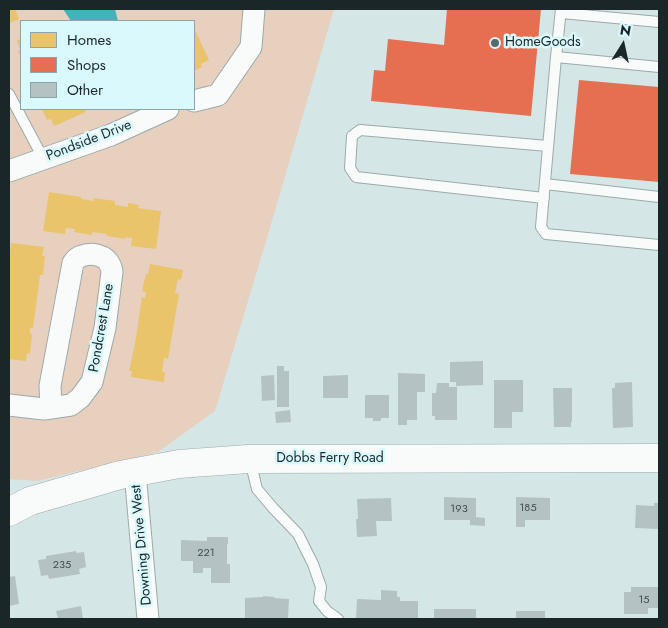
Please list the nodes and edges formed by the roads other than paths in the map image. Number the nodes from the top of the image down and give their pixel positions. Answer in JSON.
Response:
{"nodes":[{"id":1,"x":254,"y":9,"type":"edge"},
{"id":2,"x":561,"y":11,"type":"edge"},
{"id":3,"x":659,"y":22,"type":"edge"},
{"id":4,"x":556,"y":58,"type":"junction"},
{"id":5,"x":659,"y":67,"type":"edge"},
{"id":6,"x":9,"y":94,"type":"edge"},
{"id":7,"x":195,"y":101,"type":"edge"},
{"id":8,"x":166,"y":110,"type":"edge"},
{"id":9,"x":548,"y":146,"type":"junction"},
{"id":10,"x":43,"y":158,"type":"junction"},
{"id":11,"x":9,"y":171,"type":"edge"},
{"id":12,"x":545,"y":184,"type":"junction"},
{"id":13,"x":659,"y":197,"type":"edge"},
{"id":14,"x":544,"y":198,"type":"junction"},
{"id":15,"x":659,"y":244,"type":"edge"},
{"id":16,"x":9,"y":405,"type":"edge"},
{"id":17,"x":51,"y":408,"type":"junction"},
{"id":18,"x":659,"y":458,"type":"edge"},
{"id":19,"x":250,"y":460,"type":"junction"},
{"id":20,"x":135,"y":472,"type":"junction"},
{"id":21,"x":9,"y":512,"type":"edge"},
{"id":22,"x":148,"y":619,"type":"edge"},
{"id":23,"x":338,"y":619,"type":"edge"}],
"edges":[{"from":1,"to":7,"type":"street"},
{"from":2,"to":3,"type":"lane"},
{"from":2,"to":4,"type":"lane"},
{"from":4,"to":5,"type":"lane"},
{"from":4,"to":9,"type":"lane"},
{"from":6,"to":10,"type":"lane"},
{"from":8,"to":10,"type":"street","name":"Pondside Drive"},
{"from":9,"to":12,"type":"lane"},
{"from":9,"to":14,"type":"lane"},
{"from":10,"to":11,"type":"street","name":"Pondside Drive"},
{"from":12,"to":13,"type":"lane"},
{"from":12,"to":14,"type":"lane"},
{"from":14,"to":15,"type":"lane"},
{"from":16,"to":17,"type":"street","name":"Pondcrest Lane"},
{"from":17,"to":17,"type":"street","name":"Pondcrest Lane"},
{"from":18,"to":19,"type":"main road","name":"Dobbs Ferry Road"},
{"from":19,"to":20,"type":"main road","name":"Dobbs Ferry Road"},
{"from":19,"to":23,"type":"lane"},
{"from":20,"to":21,"type":"main road","name":"Dobbs Ferry Road"},
{"from":20,"to":22,"type":"street","name":"Downing Drive West"}]}
